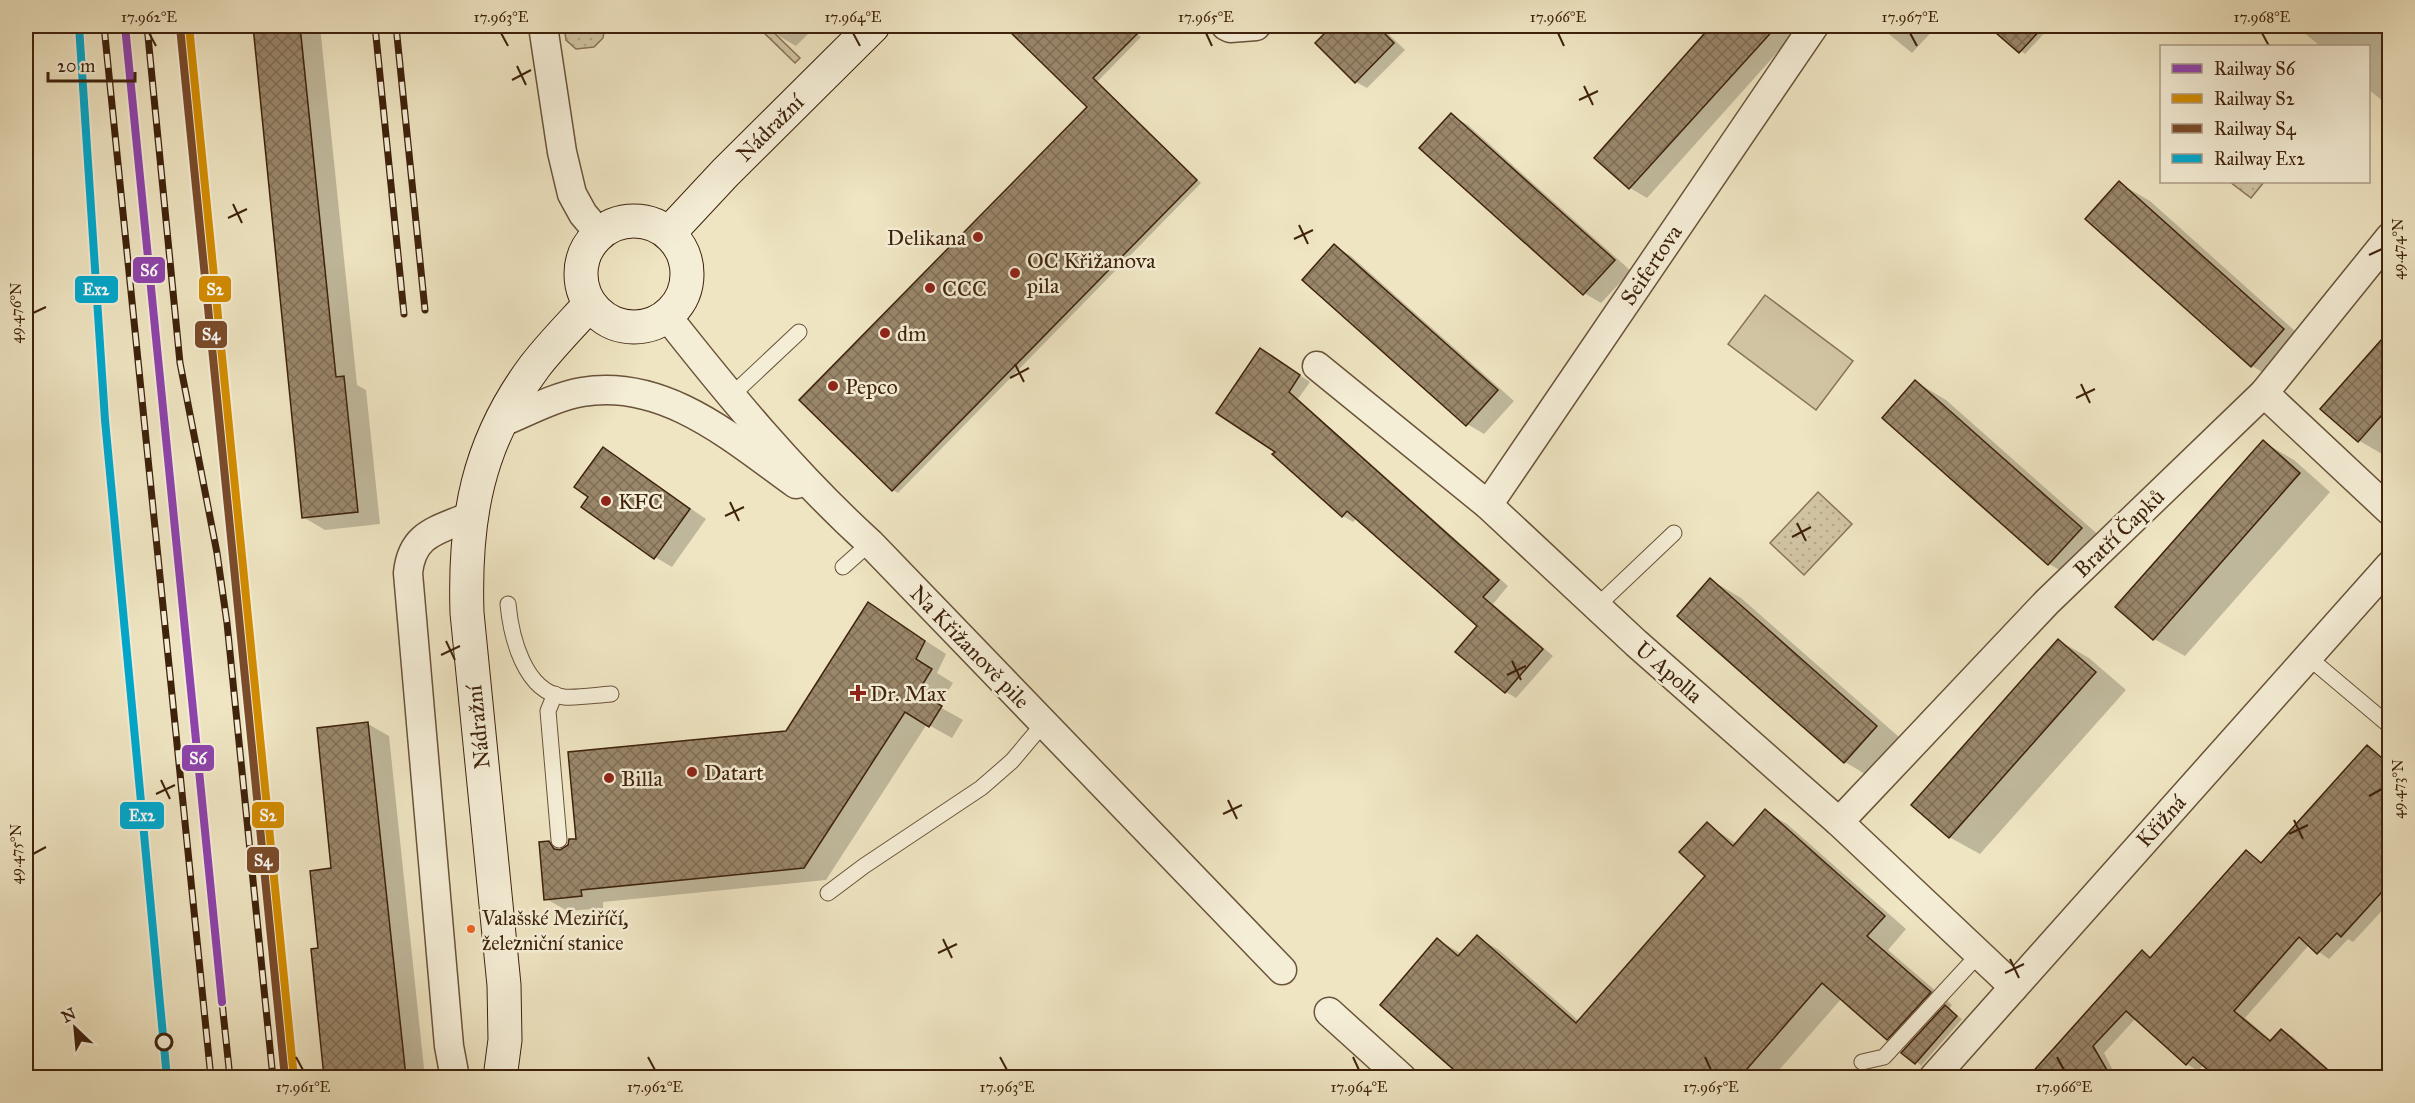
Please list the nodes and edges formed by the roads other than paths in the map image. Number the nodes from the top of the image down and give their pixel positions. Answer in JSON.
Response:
{"nodes":[{"id":1,"x":543,"y":26,"type":"edge"},
{"id":2,"x":873,"y":26,"type":"edge"},
{"id":3,"x":1226,"y":26,"type":"edge"},
{"id":4,"x":1256,"y":26,"type":"edge"},
{"id":5,"x":1814,"y":26,"type":"edge"},
{"id":6,"x":599,"y":233,"type":"junction"},
{"id":7,"x":669,"y":233,"type":"junction"},
{"id":8,"x":2390,"y":237,"type":"edge"},
{"id":9,"x":591,"y":304,"type":"junction"},
{"id":10,"x":666,"y":315,"type":"junction"},
{"id":11,"x":799,"y":332,"type":"dead end"},
{"id":12,"x":1317,"y":366,"type":"dead end"},
{"id":13,"x":2264,"y":393,"type":"junction"},
{"id":14,"x":732,"y":395,"type":"junction"},
{"id":15,"x":500,"y":423,"type":"junction"},
{"id":16,"x":1488,"y":506,"type":"junction"},
{"id":17,"x":2390,"y":511,"type":"edge"},
{"id":18,"x":837,"y":513,"type":"junction"},
{"id":19,"x":470,"y":516,"type":"junction"},
{"id":20,"x":1674,"y":533,"type":"dead end"},
{"id":21,"x":870,"y":543,"type":"junction"},
{"id":22,"x":2390,"y":565,"type":"edge"},
{"id":23,"x":843,"y":567,"type":"dead end"},
{"id":24,"x":508,"y":604,"type":"dead end"},
{"id":25,"x":1596,"y":607,"type":"junction"},
{"id":26,"x":2307,"y":657,"type":"junction"},
{"id":27,"x":555,"y":694,"type":"junction"},
{"id":28,"x":611,"y":694,"type":"dead end"},
{"id":29,"x":1044,"y":723,"type":"junction"},
{"id":30,"x":2390,"y":726,"type":"edge"},
{"id":31,"x":1839,"y":822,"type":"junction"},
{"id":32,"x":559,"y":840,"type":"dead end"},
{"id":33,"x":828,"y":893,"type":"dead end"},
{"id":34,"x":1979,"y":954,"type":"junction"},
{"id":35,"x":1282,"y":970,"type":"dead end"},
{"id":36,"x":2014,"y":987,"type":"junction"},
{"id":37,"x":1329,"y":1012,"type":"dead end"},
{"id":38,"x":1862,"y":1062,"type":"dead end"},
{"id":39,"x":1397,"y":1076,"type":"edge"},
{"id":40,"x":455,"y":1077,"type":"edge"},
{"id":41,"x":500,"y":1077,"type":"edge"},
{"id":42,"x":1933,"y":1077,"type":"edge"}],
"edges":[{"from":1,"to":6,"type":"street"},
{"from":2,"to":7,"type":"main road","name":"Nádražní"},
{"from":3,"to":4,"type":"street"},
{"from":5,"to":16,"type":"street","name":"Seifertova"},
{"from":6,"to":7,"type":"main road"},
{"from":6,"to":9,"type":"main road"},
{"from":7,"to":10,"type":"main road"},
{"from":8,"to":13,"type":"street","name":"Bratří Čapků"},
{"from":9,"to":10,"type":"main road"},
{"from":9,"to":15,"type":"main road","name":"Nádražní"},
{"from":10,"to":14,"type":"street","name":"Na Křižanově pile"},
{"from":11,"to":14,"type":"lane"},
{"from":12,"to":16,"type":"street","name":"U Apolla"},
{"from":13,"to":17,"type":"street"},
{"from":13,"to":31,"type":"street","name":"Bratří Čapků"},
{"from":14,"to":18,"type":"street","name":"Na Křižanově pile"},
{"from":15,"to":18,"type":"street"},
{"from":15,"to":19,"type":"main road","name":"Nádražní"},
{"from":16,"to":25,"type":"street","name":"U Apolla"},
{"from":18,"to":21,"type":"street","name":"Na Křižanově pile"},
{"from":19,"to":40,"type":"street"},
{"from":19,"to":41,"type":"main road","name":"Nádražní"},
{"from":20,"to":25,"type":"lane"},
{"from":21,"to":23,"type":"lane"},
{"from":21,"to":29,"type":"street","name":"Na Křižanově pile"},
{"from":22,"to":26,"type":"street","name":"Křižná"},
{"from":24,"to":27,"type":"lane"},
{"from":25,"to":31,"type":"street","name":"U Apolla"},
{"from":26,"to":30,"type":"lane"},
{"from":26,"to":36,"type":"street","name":"Křižná"},
{"from":27,"to":28,"type":"lane"},
{"from":27,"to":32,"type":"lane"},
{"from":29,"to":33,"type":"lane"},
{"from":29,"to":35,"type":"street","name":"Na Křižanově pile"},
{"from":31,"to":34,"type":"street","name":"U Apolla"},
{"from":34,"to":36,"type":"street","name":"U Apolla"},
{"from":34,"to":38,"type":"lane"},
{"from":36,"to":42,"type":"street","name":"Křižná"},
{"from":37,"to":39,"type":"street"}]}
